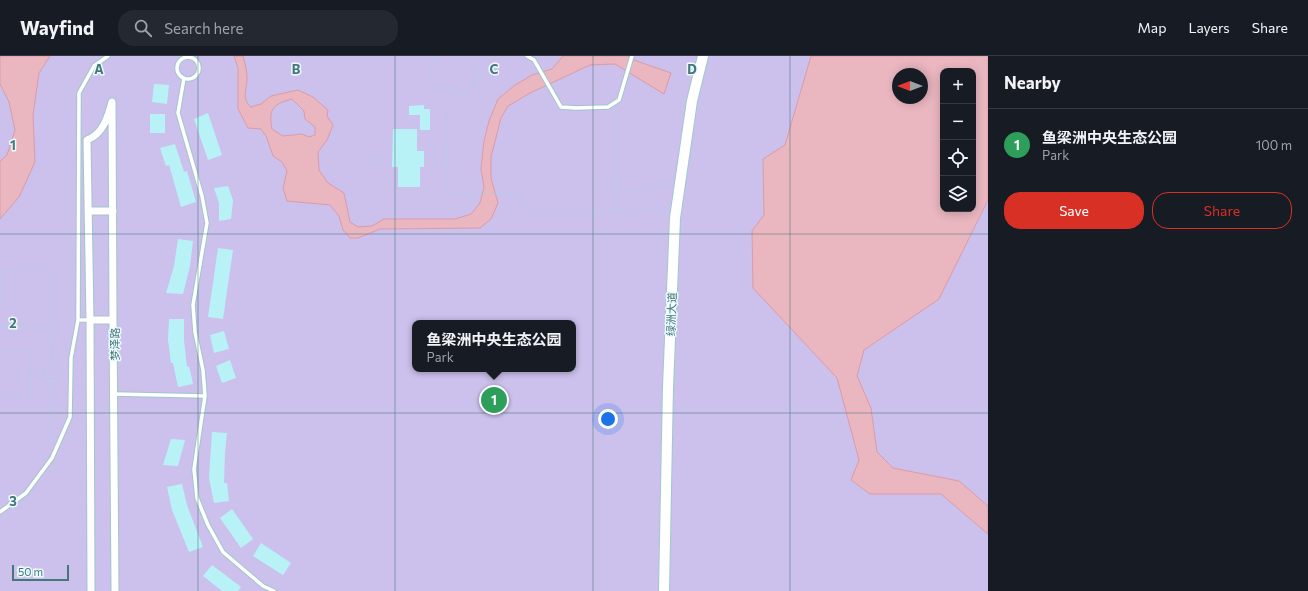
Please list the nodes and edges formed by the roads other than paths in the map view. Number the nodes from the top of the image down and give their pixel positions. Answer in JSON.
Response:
{"nodes":[{"id":1,"x":108,"y":56,"type":"edge"},
{"id":2,"x":526,"y":56,"type":"edge"},
{"id":3,"x":632,"y":56,"type":"edge"},
{"id":4,"x":703,"y":56,"type":"edge"},
{"id":5,"x":184,"y":78,"type":"junction"},
{"id":6,"x":79,"y":134,"type":"junction"},
{"id":7,"x":88,"y":140,"type":"junction"},
{"id":8,"x":88,"y":211,"type":"junction"},
{"id":9,"x":113,"y":211,"type":"junction"},
{"id":10,"x":78,"y":320,"type":"junction"},
{"id":11,"x":90,"y":320,"type":"junction"},
{"id":12,"x":113,"y":320,"type":"junction"},
{"id":13,"x":114,"y":394,"type":"junction"},
{"id":14,"x":205,"y":396,"type":"junction"},
{"id":15,"x":0,"y":512,"type":"edge"},
{"id":16,"x":91,"y":591,"type":"edge"},
{"id":17,"x":115,"y":591,"type":"edge"},
{"id":18,"x":274,"y":591,"type":"edge"},
{"id":19,"x":665,"y":591,"type":"edge"}],
"edges":[{"from":1,"to":6,"type":"lane"},
{"from":2,"to":3,"type":"lane"},
{"from":4,"to":19,"type":"main road","name":"绿洲大道"},
{"from":5,"to":5,"type":"lane"},
{"from":5,"to":14,"type":"lane"},
{"from":6,"to":7,"type":"lane"},
{"from":6,"to":10,"type":"lane"},
{"from":7,"to":8,"type":"street"},
{"from":7,"to":9,"type":"street"},
{"from":8,"to":9,"type":"street"},
{"from":8,"to":11,"type":"street"},
{"from":9,"to":12,"type":"street"},
{"from":10,"to":11,"type":"lane"},
{"from":10,"to":15,"type":"lane"},
{"from":11,"to":12,"type":"street","name":"梦泽路"},
{"from":11,"to":16,"type":"street"},
{"from":12,"to":13,"type":"street","name":"梦泽路"},
{"from":13,"to":14,"type":"lane"},
{"from":13,"to":17,"type":"street","name":"梦泽路"},
{"from":14,"to":18,"type":"lane"}]}
